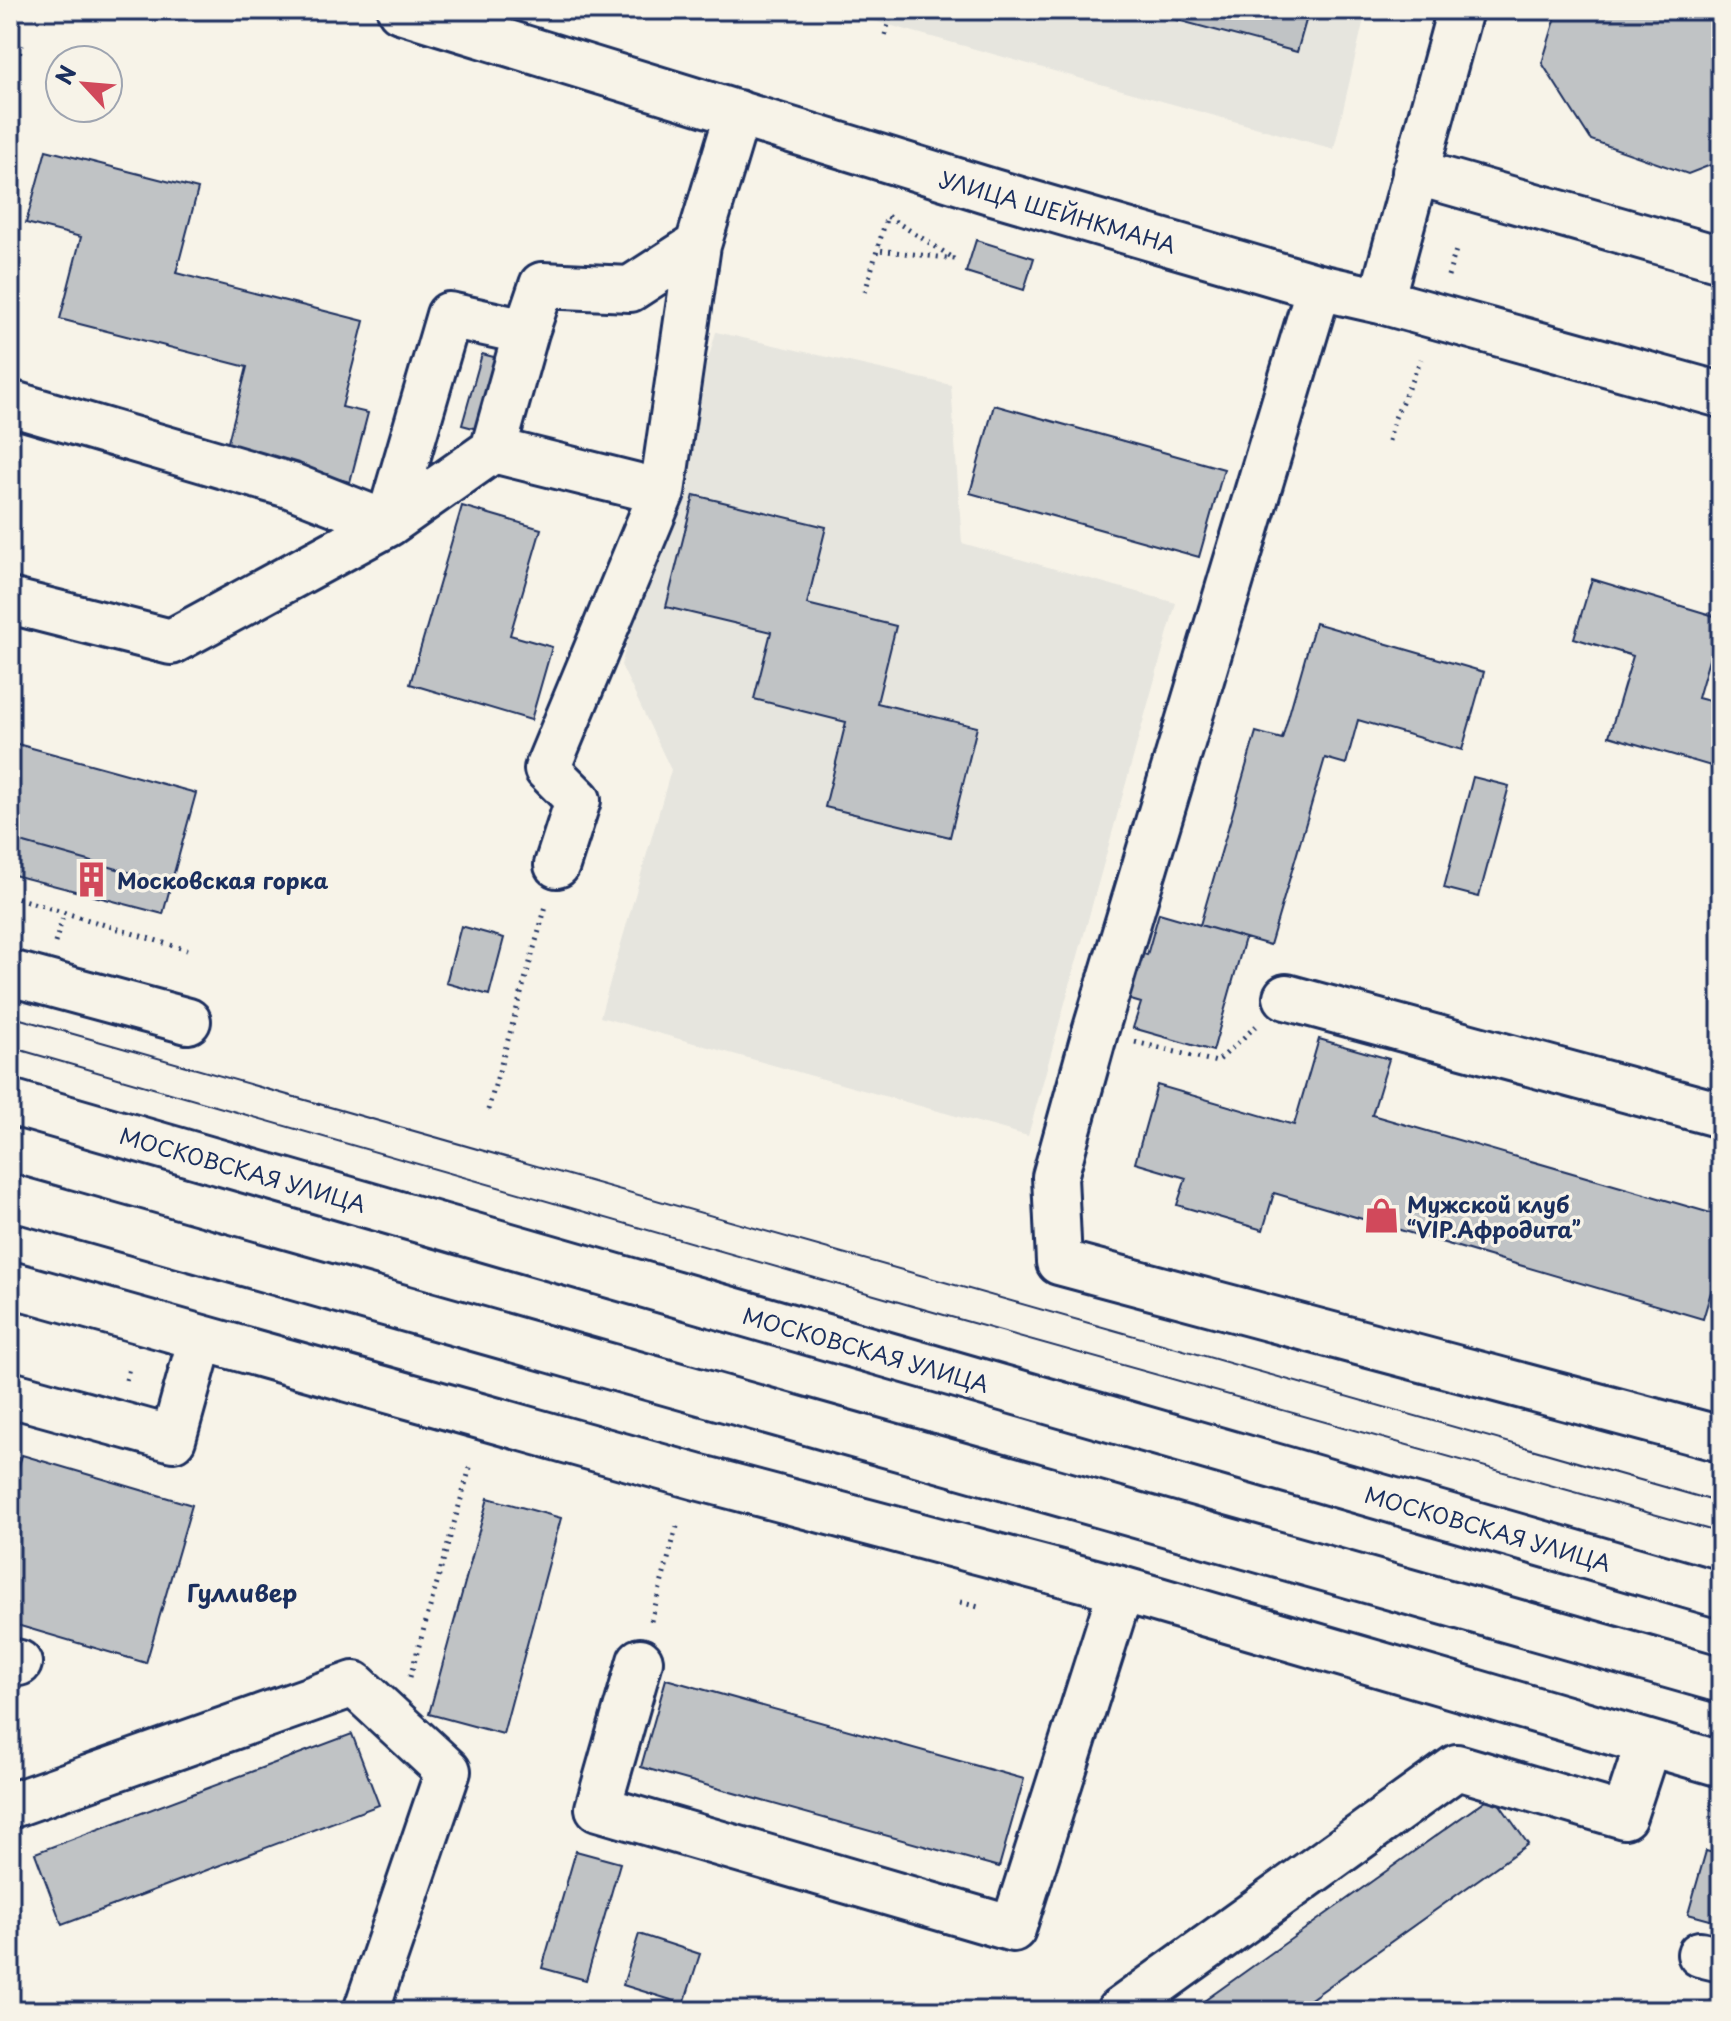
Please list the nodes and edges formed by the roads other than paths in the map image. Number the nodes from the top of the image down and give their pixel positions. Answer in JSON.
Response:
{"nodes":[{"id":1,"x":1460,"y":10,"type":"edge"},
{"id":2,"x":409,"y":11,"type":"edge"},
{"id":3,"x":738,"y":113,"type":"junction"},
{"id":4,"x":1415,"y":172,"type":"junction"},
{"id":5,"x":698,"y":245,"type":"junction"},
{"id":6,"x":1721,"y":259,"type":"edge"},
{"id":7,"x":1319,"y":287,"type":"junction"},
{"id":8,"x":1381,"y":301,"type":"junction"},
{"id":9,"x":526,"y":332,"type":"junction"},
{"id":10,"x":1721,"y":395,"type":"edge"},
{"id":11,"x":10,"y":403,"type":"edge"},
{"id":12,"x":493,"y":450,"type":"junction"},
{"id":13,"x":662,"y":492,"type":"junction"},
{"id":14,"x":388,"y":524,"type":"junction"},
{"id":15,"x":10,"y":601,"type":"edge"},
{"id":16,"x":557,"y":865,"type":"road end"},
{"id":17,"x":10,"y":973,"type":"edge"},
{"id":18,"x":1286,"y":997,"type":"road end"},
{"id":19,"x":188,"y":1021,"type":"dead end"},
{"id":20,"x":10,"y":1102,"type":"edge"},
{"id":21,"x":1721,"y":1115,"type":"edge"},
{"id":22,"x":10,"y":1197,"type":"edge"},
{"id":23,"x":10,"y":1284,"type":"edge"},
{"id":24,"x":201,"y":1338,"type":"junction"},
{"id":25,"x":10,"y":1394,"type":"edge"},
{"id":26,"x":1721,"y":1439,"type":"edge"},
{"id":27,"x":1121,"y":1589,"type":"junction"},
{"id":28,"x":1721,"y":1595,"type":"edge"},
{"id":29,"x":640,"y":1661,"type":"road end"},
{"id":30,"x":1721,"y":1680,"type":"edge"},
{"id":31,"x":1648,"y":1743,"type":"junction"},
{"id":32,"x":1721,"y":1764,"type":"edge"},
{"id":33,"x":10,"y":1802,"type":"edge"},
{"id":34,"x":366,"y":2011,"type":"edge"},
{"id":35,"x":1119,"y":2011,"type":"edge"}],
"edges":[{"from":1,"to":4,"type":"street"},
{"from":2,"to":3,"type":"street","name":"УЛИЦА ШЕЙНКМАНА"},
{"from":3,"to":5,"type":"street"},
{"from":3,"to":7,"type":"street","name":"УЛИЦА ШЕЙНКМАНА"},
{"from":4,"to":6,"type":"street"},
{"from":4,"to":8,"type":"street"},
{"from":5,"to":9,"type":"street"},
{"from":5,"to":13,"type":"street"},
{"from":7,"to":8,"type":"street","name":"УЛИЦА ШЕЙНКМАНА"},
{"from":7,"to":26,"type":"street"},
{"from":8,"to":10,"type":"street","name":"УЛИЦА ШЕЙНКМАНА"},
{"from":9,"to":12,"type":"street"},
{"from":9,"to":14,"type":"street"},
{"from":11,"to":14,"type":"street"},
{"from":12,"to":13,"type":"street"},
{"from":12,"to":14,"type":"street"},
{"from":13,"to":16,"type":"street"},
{"from":14,"to":15,"type":"street"},
{"from":17,"to":19,"type":"street"},
{"from":18,"to":21,"type":"street"},
{"from":20,"to":28,"type":"street","name":"МОСКОВСКАЯ УЛИЦА"},
{"from":22,"to":30,"type":"street"},
{"from":23,"to":24,"type":"street"},
{"from":24,"to":25,"type":"street"},
{"from":24,"to":27,"type":"street"},
{"from":27,"to":29,"type":"street"},
{"from":27,"to":31,"type":"street"},
{"from":31,"to":32,"type":"street"},
{"from":31,"to":35,"type":"street"},
{"from":33,"to":34,"type":"street"}]}
